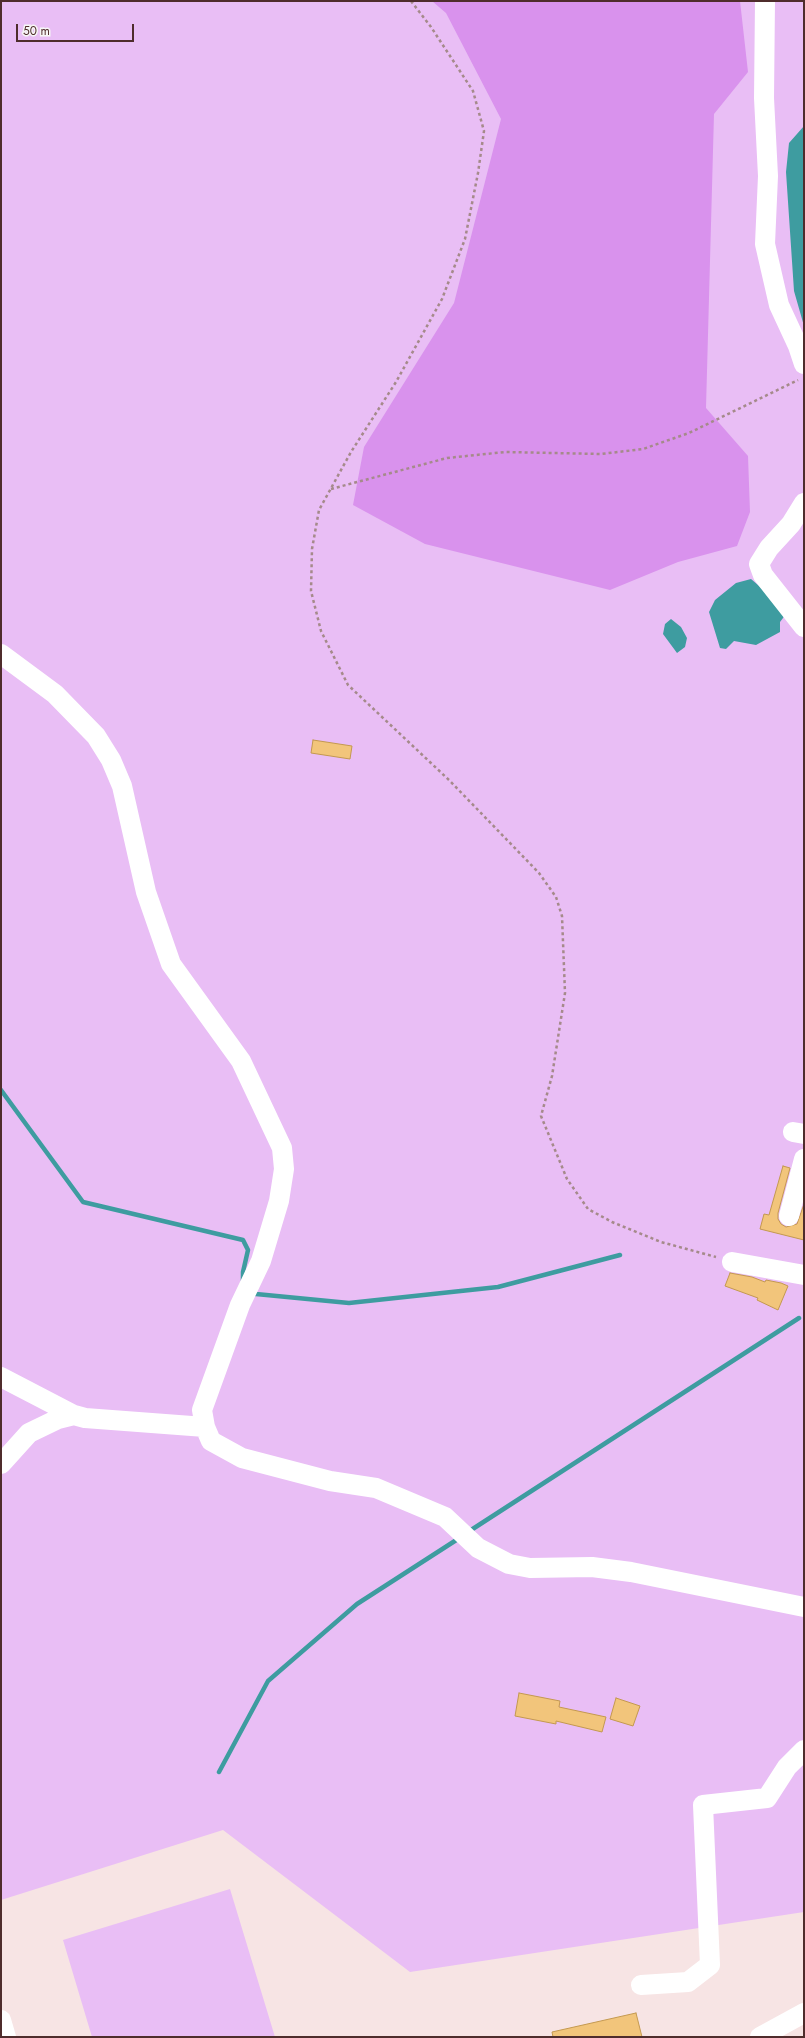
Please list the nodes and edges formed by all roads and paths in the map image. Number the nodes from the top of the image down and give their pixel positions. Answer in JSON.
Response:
{"nodes":[{"id":1,"x":411,"y":1,"type":"edge"},
{"id":2,"x":765,"y":1,"type":"edge"},
{"id":3,"x":804,"y":364,"type":"edge"},
{"id":4,"x":804,"y":377,"type":"edge"},
{"id":5,"x":331,"y":489,"type":"junction"},
{"id":6,"x":804,"y":503,"type":"edge"},
{"id":7,"x":804,"y":626,"type":"edge"},
{"id":8,"x":1,"y":654,"type":"edge"},
{"id":9,"x":804,"y":1159,"type":"edge"},
{"id":10,"x":789,"y":1216,"type":"dead end"},
{"id":11,"x":732,"y":1262,"type":"joint"},
{"id":12,"x":804,"y":1275,"type":"edge"},
{"id":13,"x":1,"y":1377,"type":"edge"},
{"id":14,"x":74,"y":1415,"type":"junction"},
{"id":15,"x":205,"y":1427,"type":"junction"},
{"id":16,"x":1,"y":1464,"type":"edge"},
{"id":17,"x":804,"y":1607,"type":"edge"},
{"id":18,"x":804,"y":1750,"type":"edge"},
{"id":19,"x":641,"y":1985,"type":"dead end"},
{"id":20,"x":804,"y":2013,"type":"edge"},
{"id":21,"x":1,"y":2020,"type":"edge"},
{"id":22,"x":6,"y":2037,"type":"edge"},
{"id":23,"x":760,"y":2037,"type":"edge"}],
"edges":[{"from":1,"to":5,"type":"path"},
{"from":2,"to":3,"type":"street"},
{"from":4,"to":5,"type":"path"},
{"from":5,"to":11,"type":"path"},
{"from":6,"to":7,"type":"street"},
{"from":8,"to":15,"type":"street"},
{"from":9,"to":10,"type":"street"},
{"from":11,"to":12,"type":"street"},
{"from":13,"to":14,"type":"street"},
{"from":14,"to":15,"type":"street"},
{"from":14,"to":16,"type":"street"},
{"from":15,"to":17,"type":"street"},
{"from":18,"to":19,"type":"street"},
{"from":20,"to":23,"type":"street"},
{"from":21,"to":22,"type":"street"}]}
